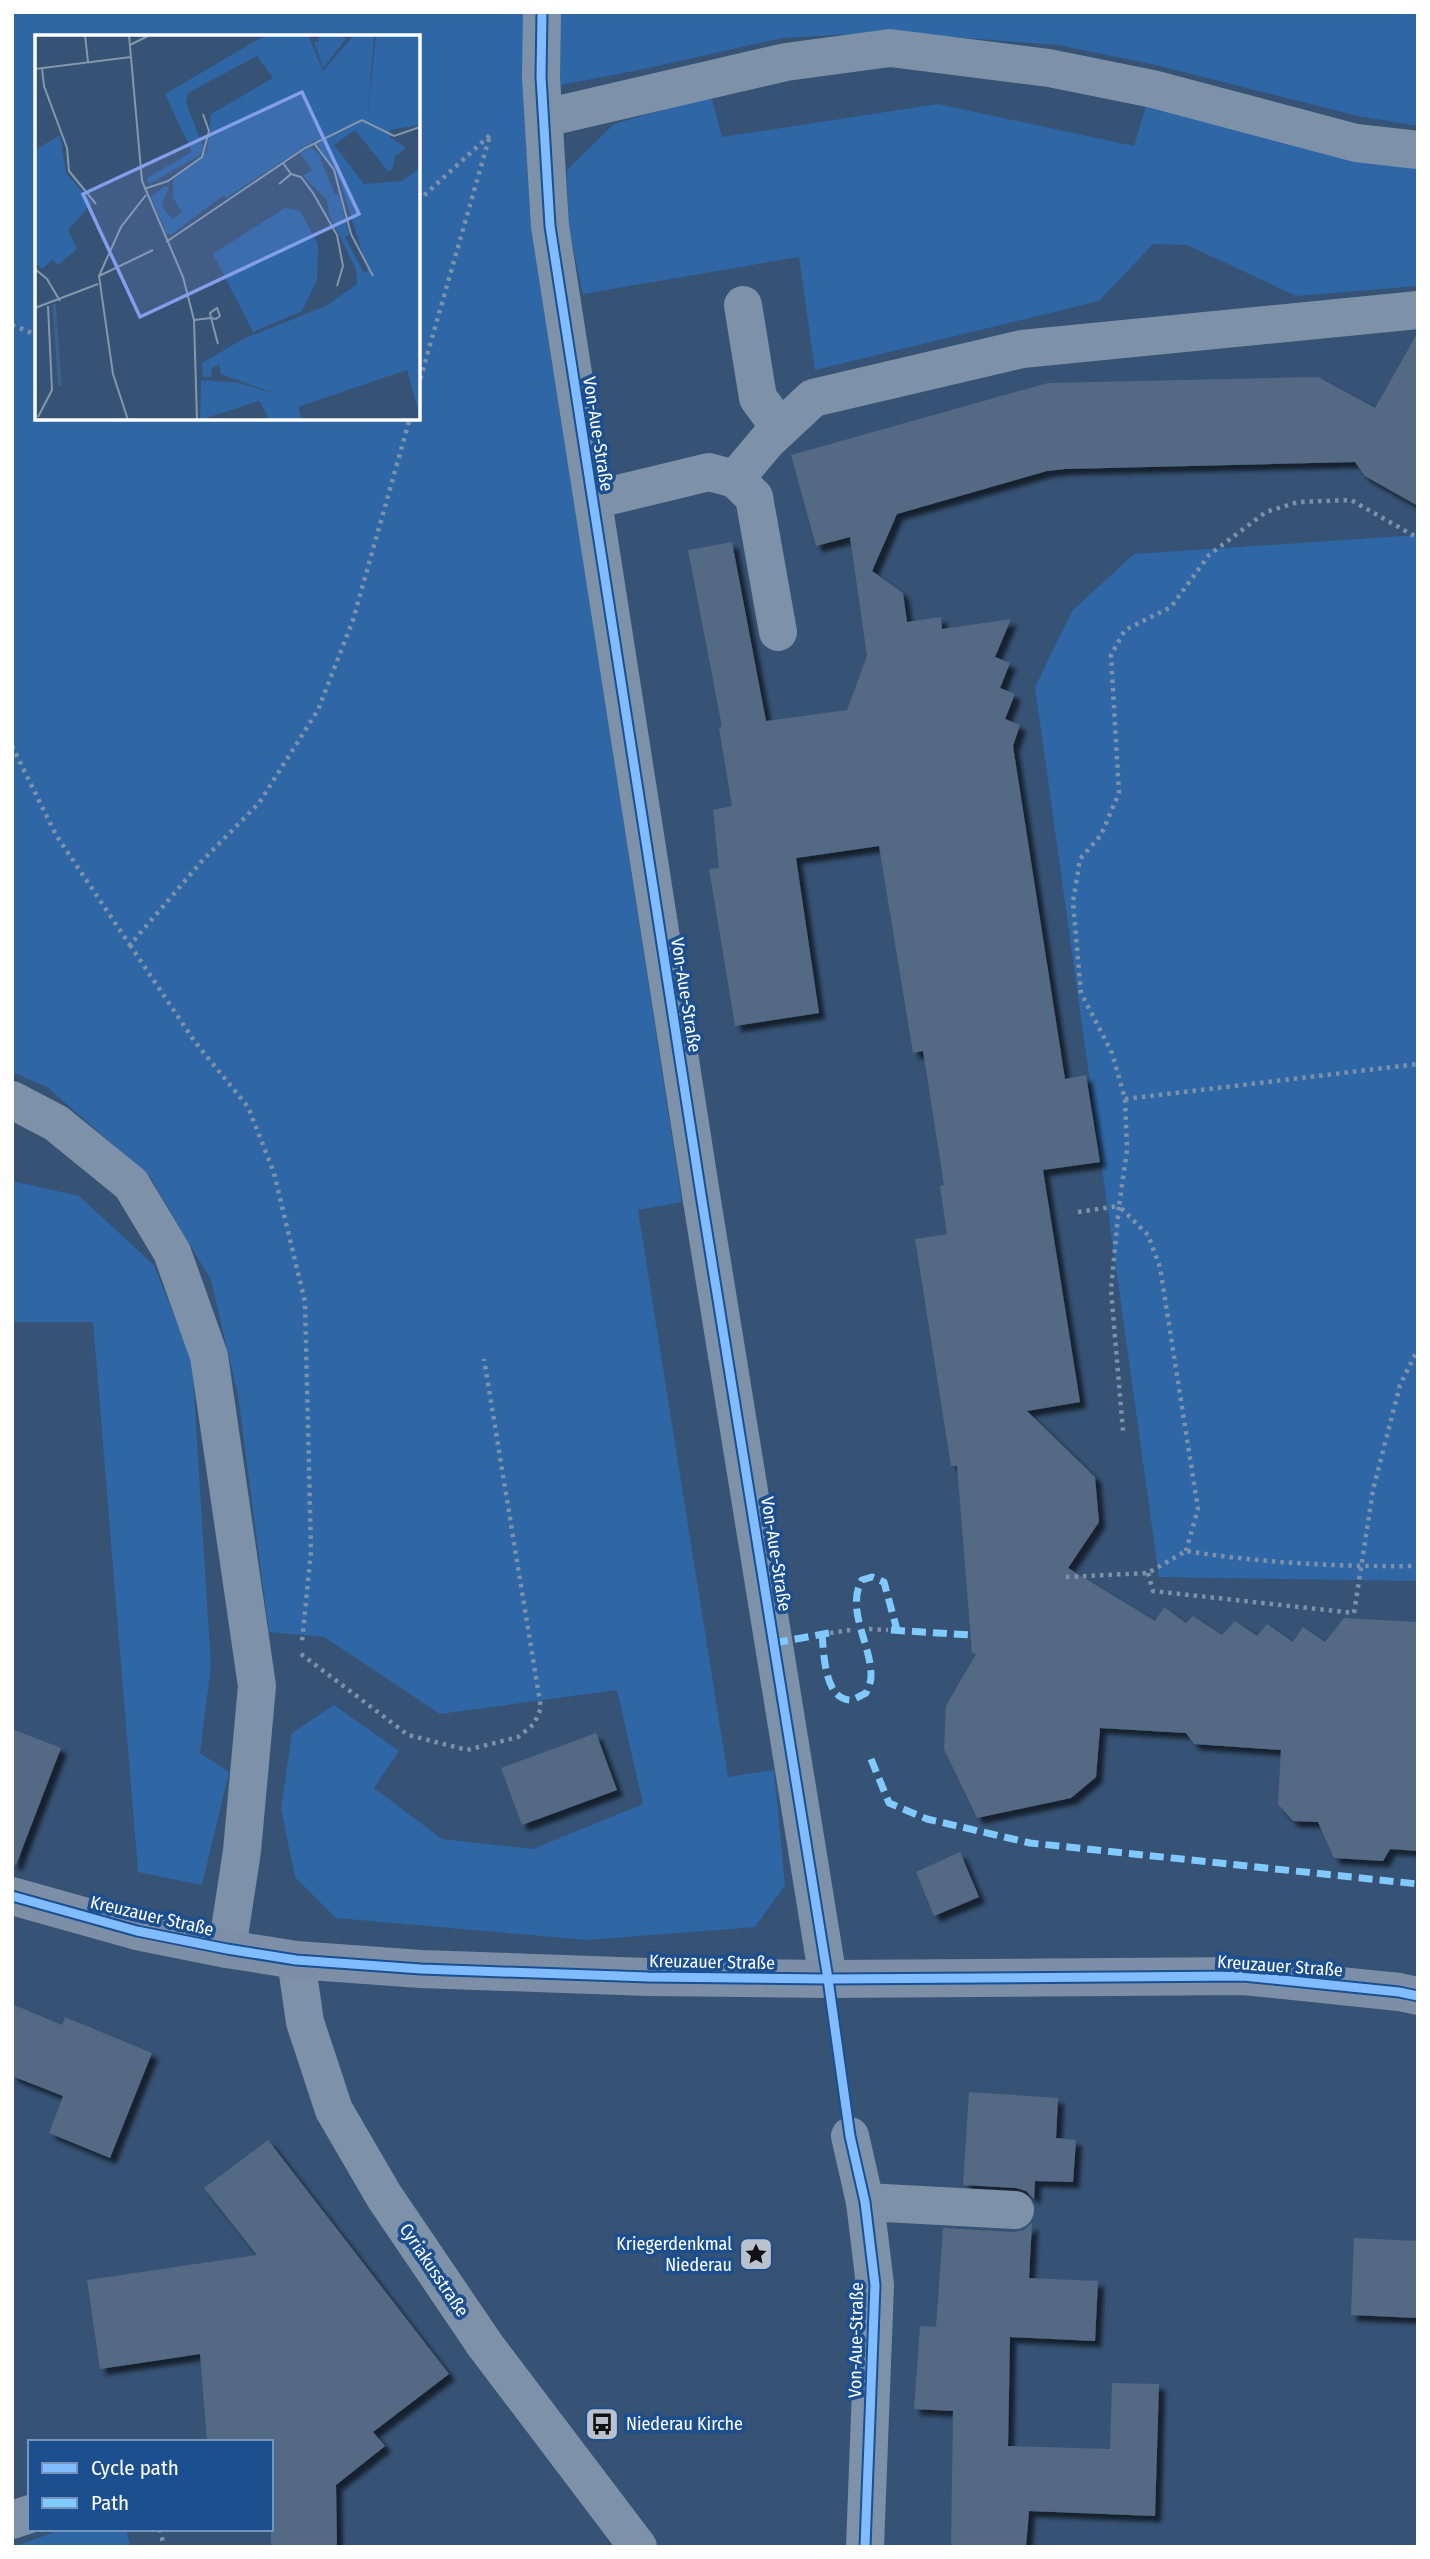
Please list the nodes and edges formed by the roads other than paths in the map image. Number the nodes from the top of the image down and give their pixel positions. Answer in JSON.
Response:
{"nodes":[{"id":1,"x":542,"y":12,"type":"edge"},
{"id":2,"x":545,"y":118,"type":"junction"},
{"id":3,"x":1418,"y":150,"type":"edge"},
{"id":4,"x":743,"y":305,"type":"dead end"},
{"id":5,"x":1418,"y":310,"type":"edge"},
{"id":6,"x":780,"y":428,"type":"junction"},
{"id":7,"x":735,"y":479,"type":"junction"},
{"id":8,"x":593,"y":500,"type":"junction"},
{"id":9,"x":778,"y":632,"type":"dead end"},
{"id":10,"x":12,"y":1100,"type":"edge"},
{"id":11,"x":12,"y":1896,"type":"edge"},
{"id":12,"x":227,"y":1949,"type":"junction"},
{"id":13,"x":296,"y":1960,"type":"junction"},
{"id":14,"x":828,"y":1979,"type":"junction"},
{"id":15,"x":1418,"y":1996,"type":"edge"},
{"id":16,"x":850,"y":2136,"type":"dead end"},
{"id":17,"x":865,"y":2202,"type":"junction"},
{"id":18,"x":1015,"y":2210,"type":"dead end"},
{"id":19,"x":638,"y":2547,"type":"edge"},
{"id":20,"x":864,"y":2547,"type":"edge"}],
"edges":[{"from":1,"to":2,"type":"street","name":"Von-Aue-Straße"},
{"from":2,"to":3,"type":"street"},
{"from":2,"to":8,"type":"street","name":"Von-Aue-Straße"},
{"from":4,"to":6,"type":"street"},
{"from":5,"to":6,"type":"street"},
{"from":6,"to":7,"type":"street"},
{"from":7,"to":8,"type":"street"},
{"from":7,"to":9,"type":"street"},
{"from":8,"to":14,"type":"street","name":"Von-Aue-Straße"},
{"from":10,"to":12,"type":"street"},
{"from":11,"to":12,"type":"main road","name":"Kreuzauer Straße"},
{"from":12,"to":13,"type":"main road","name":"Kreuzauer Straße"},
{"from":13,"to":14,"type":"main road","name":"Kreuzauer Straße"},
{"from":13,"to":19,"type":"street","name":"Cyriakusstraße"},
{"from":14,"to":15,"type":"main road","name":"Kreuzauer Straße"},
{"from":16,"to":17,"type":"street","name":"Von-Aue-Straße"},
{"from":17,"to":18,"type":"street"},
{"from":17,"to":20,"type":"street","name":"Von-Aue-Straße"}]}
